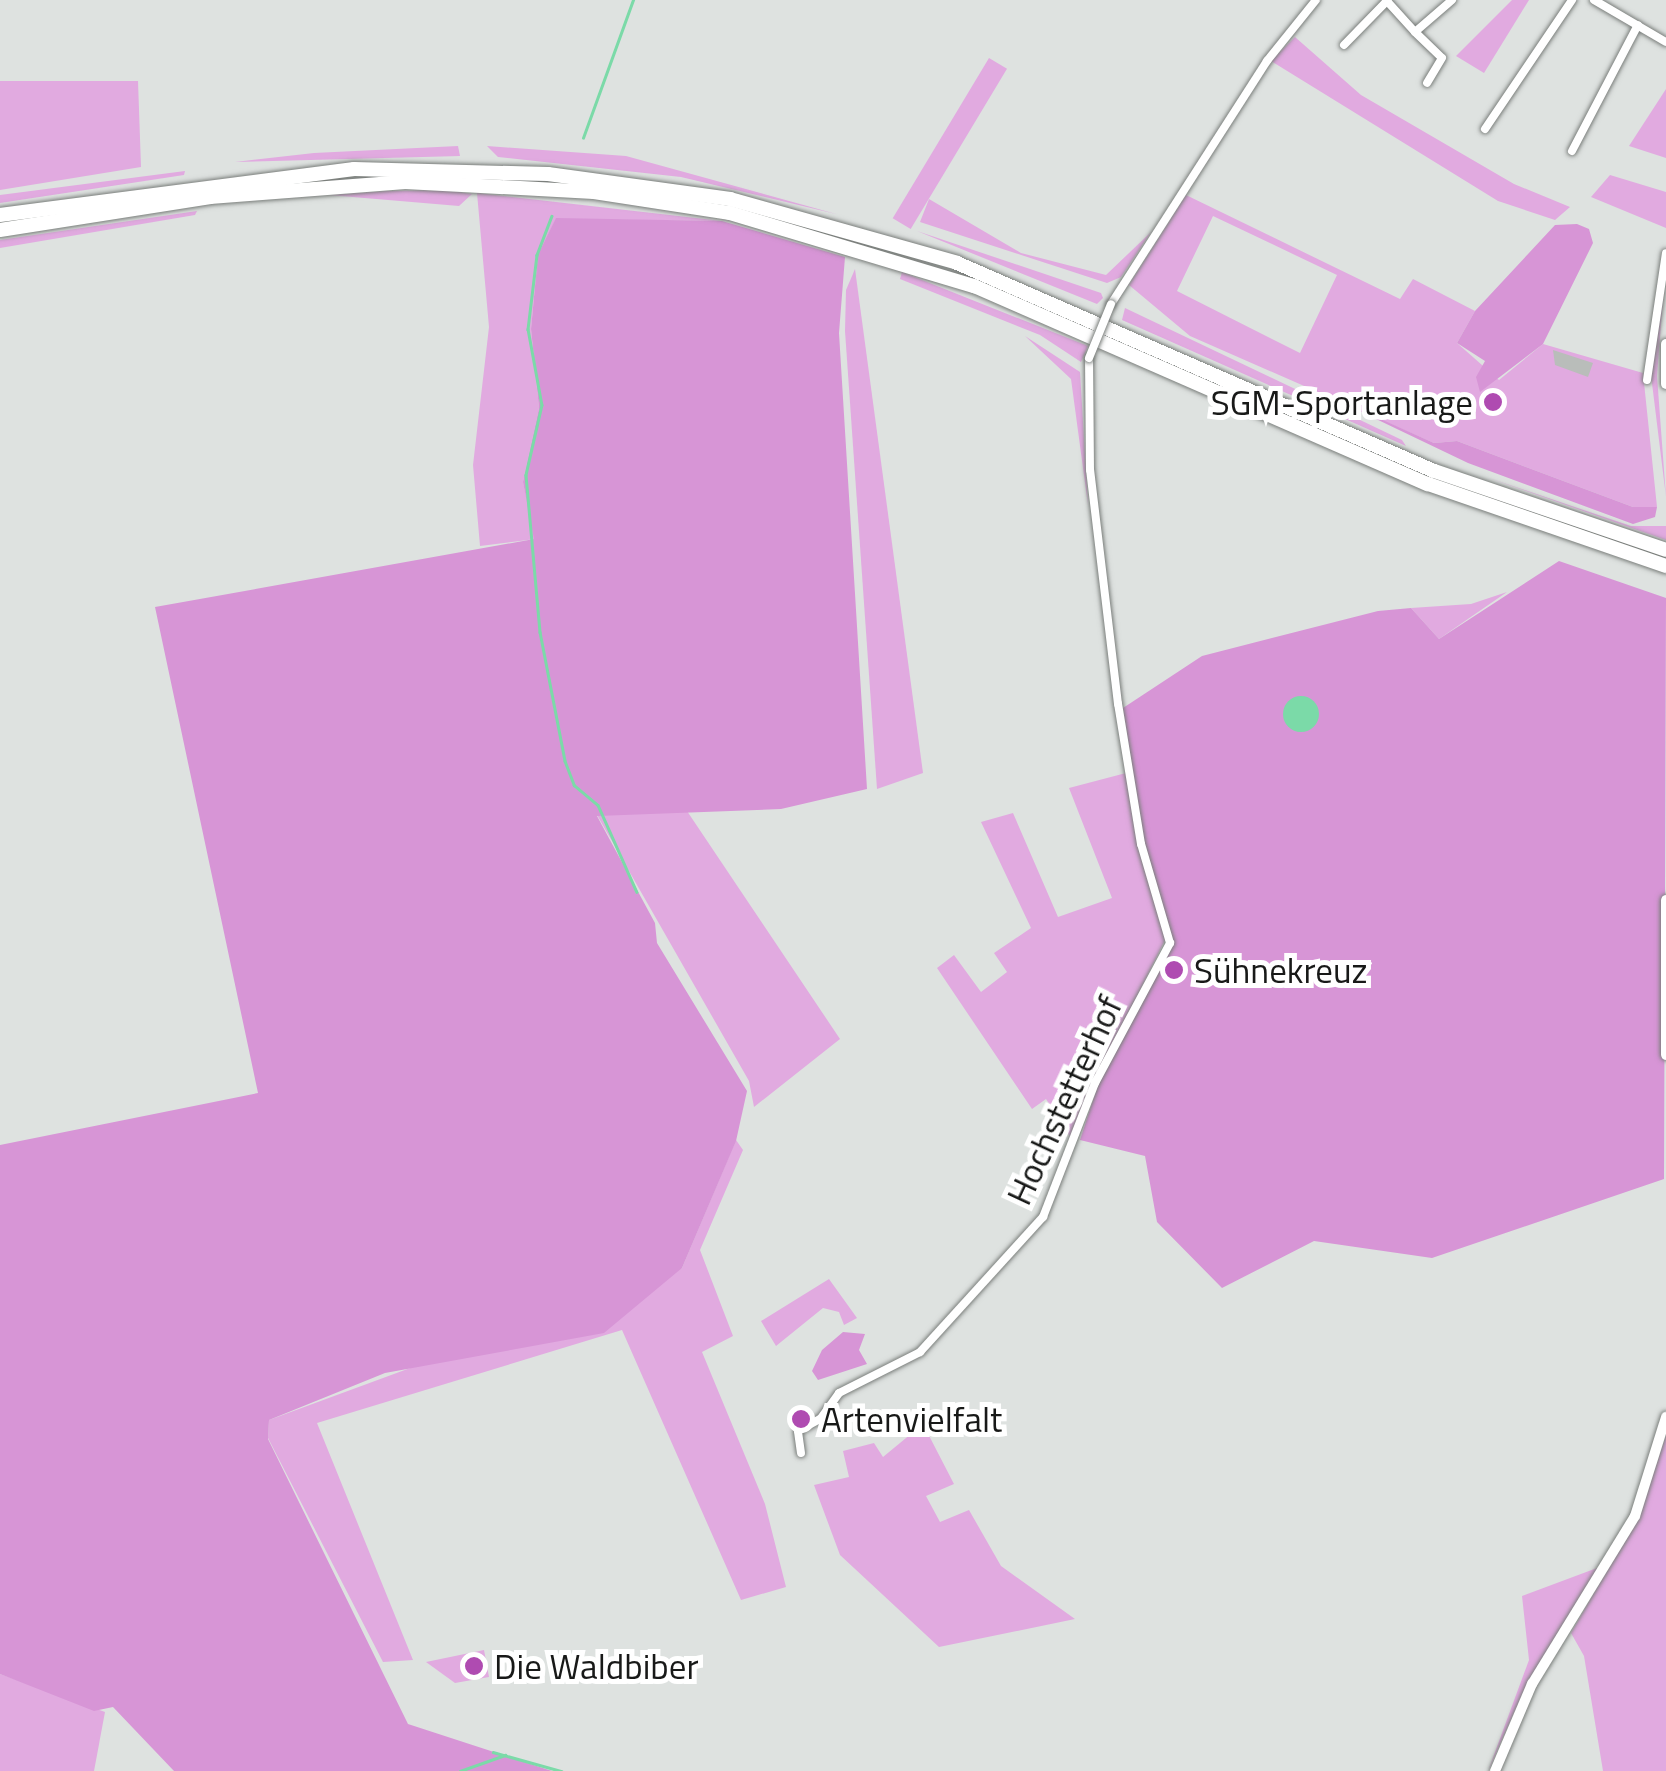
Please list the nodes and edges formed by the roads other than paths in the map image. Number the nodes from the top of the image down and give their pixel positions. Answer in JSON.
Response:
{"nodes":[{"id":1,"x":1316,"y":0,"type":"edge"},
{"id":2,"x":1386,"y":0,"type":"edge"},
{"id":3,"x":1452,"y":0,"type":"edge"},
{"id":4,"x":1572,"y":0,"type":"edge"},
{"id":5,"x":1594,"y":0,"type":"edge"},
{"id":6,"x":1638,"y":25,"type":"junction"},
{"id":7,"x":1415,"y":32,"type":"junction"},
{"id":8,"x":1666,"y":42,"type":"edge"},
{"id":9,"x":1344,"y":45,"type":"dead end"},
{"id":10,"x":1427,"y":83,"type":"dead end"},
{"id":11,"x":1485,"y":128,"type":"dead end"},
{"id":12,"x":1572,"y":151,"type":"dead end"},
{"id":13,"x":460,"y":176,"type":"junction"},
{"id":14,"x":492,"y":177,"type":"junction"},
{"id":15,"x":0,"y":216,"type":"edge"},
{"id":16,"x":0,"y":230,"type":"edge"},
{"id":17,"x":1666,"y":253,"type":"edge"},
{"id":18,"x":1666,"y":344,"type":"edge"},
{"id":19,"x":1647,"y":380,"type":"dead end"},
{"id":20,"x":1666,"y":384,"type":"edge"},
{"id":21,"x":1666,"y":550,"type":"edge"},
{"id":22,"x":1666,"y":566,"type":"edge"},
{"id":23,"x":1666,"y":900,"type":"edge"},
{"id":24,"x":1666,"y":1054,"type":"edge"},
{"id":25,"x":1666,"y":1418,"type":"edge"},
{"id":26,"x":801,"y":1452,"type":"dead end"},
{"id":27,"x":1495,"y":1771,"type":"edge"}],
"edges":[{"from":1,"to":26,"type":"street","name":"Hochstetterhof","bridge":true},
{"from":2,"to":7,"type":"street"},
{"from":2,"to":9,"type":"street"},
{"from":3,"to":7,"type":"street"},
{"from":4,"to":11,"type":"street"},
{"from":5,"to":6,"type":"street"},
{"from":6,"to":8,"type":"street"},
{"from":6,"to":12,"type":"street"},
{"from":7,"to":10,"type":"street"},
{"from":13,"to":14,"type":"highway"},
{"from":13,"to":15,"type":"highway"},
{"from":13,"to":16,"type":"highway"},
{"from":14,"to":21,"type":"highway"},
{"from":14,"to":22,"type":"highway"},
{"from":17,"to":19,"type":"street"},
{"from":18,"to":20,"type":"street"},
{"from":23,"to":24,"type":"street"},
{"from":25,"to":27,"type":"street"}]}
